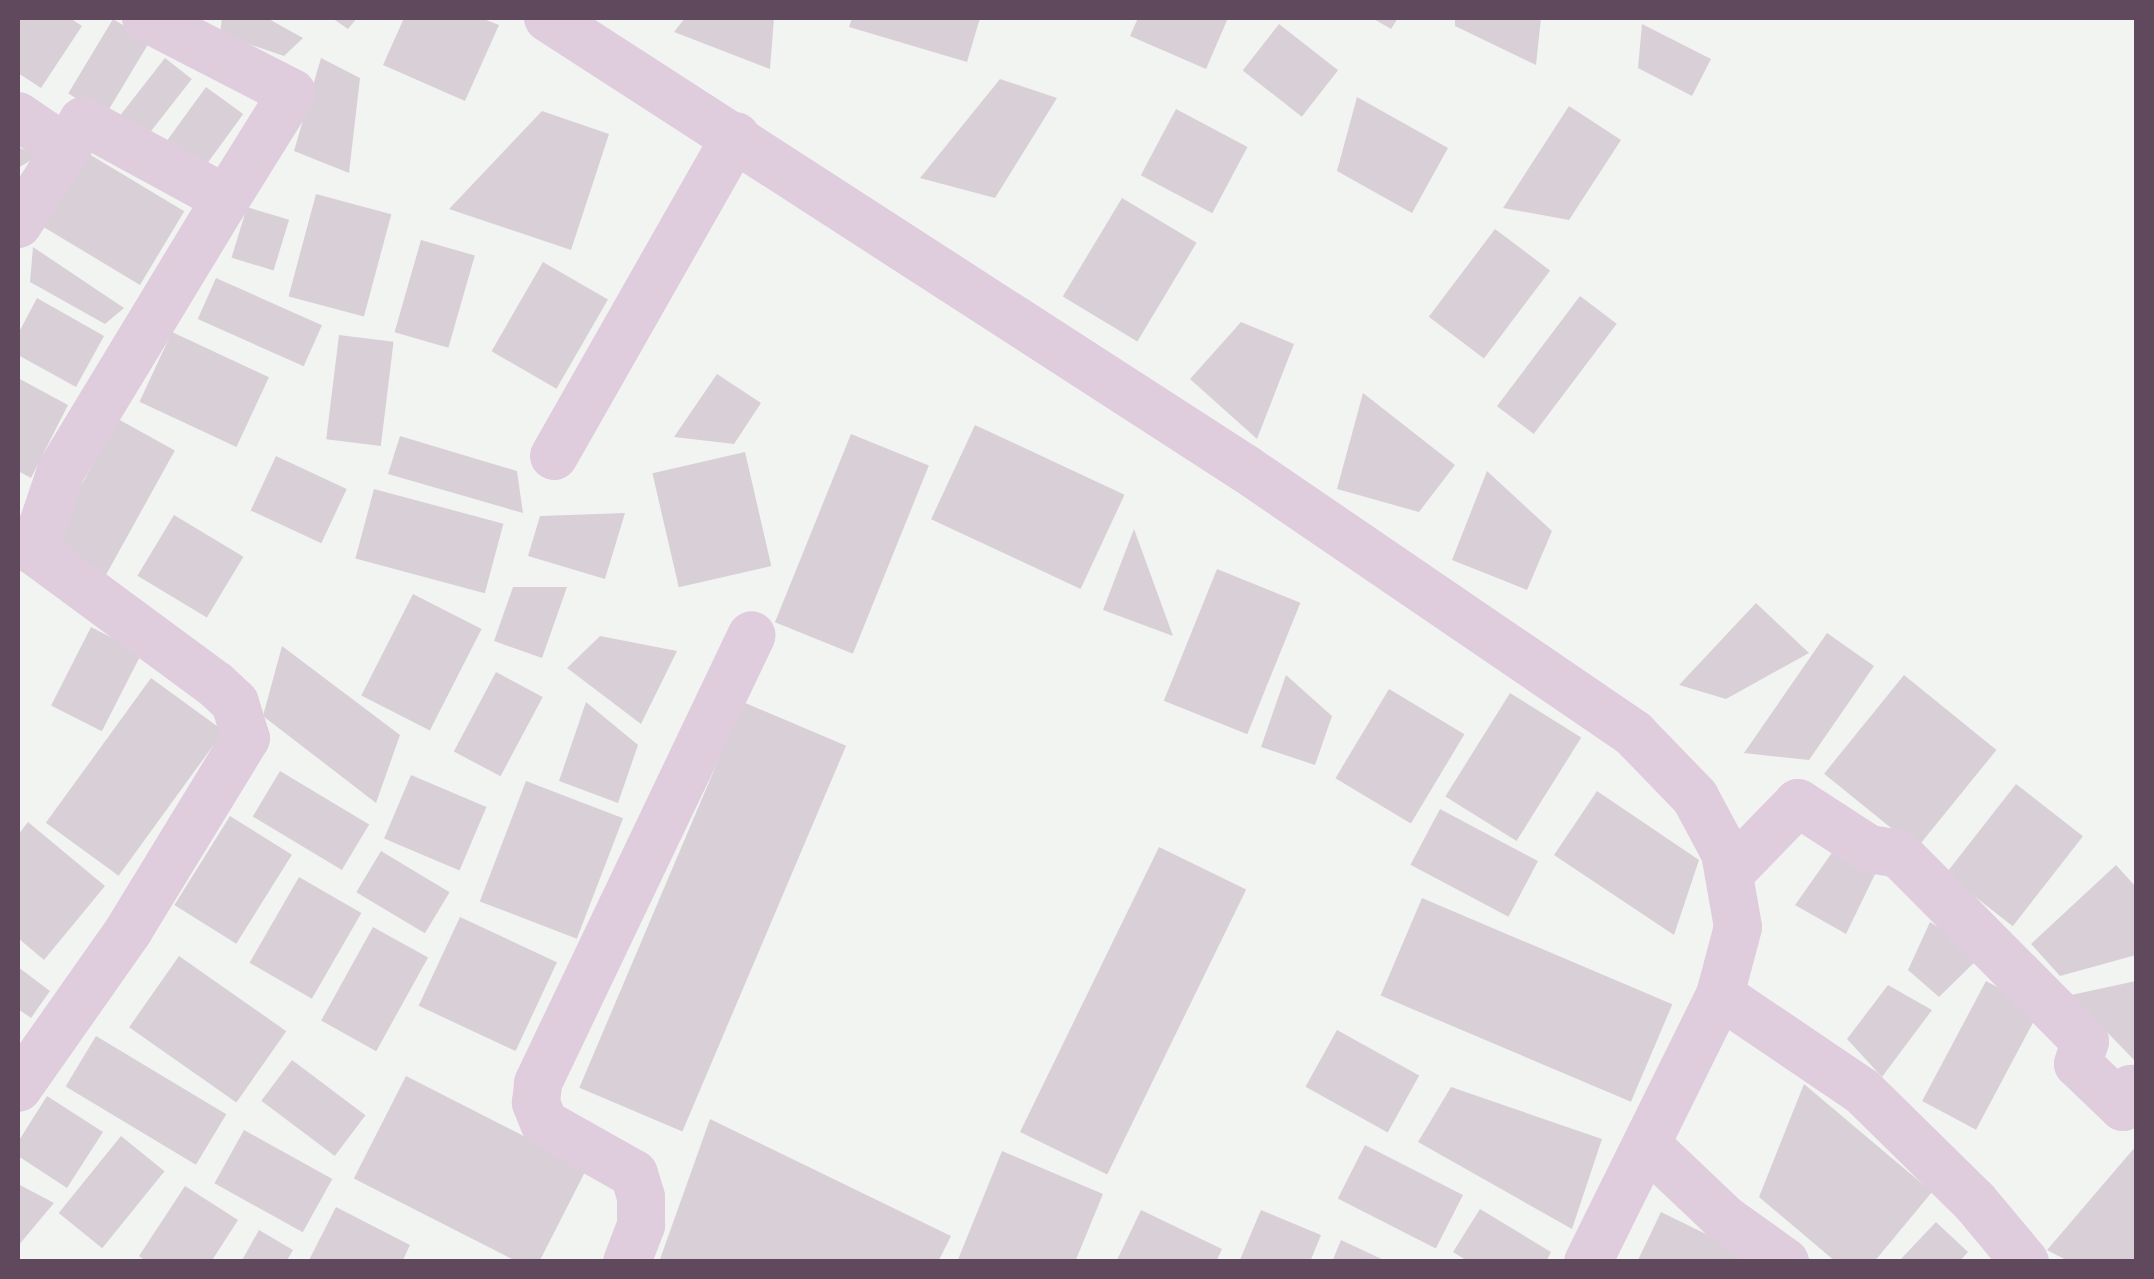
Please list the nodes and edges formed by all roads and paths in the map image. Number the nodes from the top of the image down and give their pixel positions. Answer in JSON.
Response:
{"nodes":[{"id":1,"x":146,"y":18,"type":"edge"},
{"id":2,"x":561,"y":21,"type":"edge"},
{"id":3,"x":18,"y":116,"type":"edge"},
{"id":4,"x":736,"y":136,"type":"junction"},
{"id":5,"x":66,"y":149,"type":"junction"},
{"id":6,"x":226,"y":199,"type":"junction"},
{"id":7,"x":18,"y":224,"type":"edge"},
{"id":8,"x":554,"y":456,"type":"dead end"},
{"id":9,"x":26,"y":545,"type":"edge"},
{"id":10,"x":752,"y":635,"type":"dead end"},
{"id":11,"x":1729,"y":874,"type":"junction"},
{"id":12,"x":1720,"y":995,"type":"junction"},
{"id":13,"x":18,"y":1088,"type":"edge"},
{"id":14,"x":2136,"y":1093,"type":"edge"},
{"id":15,"x":1647,"y":1145,"type":"junction"},
{"id":16,"x":627,"y":1262,"type":"edge"},
{"id":17,"x":1588,"y":1262,"type":"edge"},
{"id":18,"x":1785,"y":1262,"type":"edge"},
{"id":19,"x":2025,"y":1262,"type":"edge"}],
"edges":[{"from":1,"to":6,"type":"street"},
{"from":2,"to":4,"type":"street"},
{"from":3,"to":5,"type":"street"},
{"from":4,"to":8,"type":"street"},
{"from":4,"to":11,"type":"street"},
{"from":5,"to":6,"type":"street"},
{"from":5,"to":7,"type":"street"},
{"from":6,"to":9,"type":"street"},
{"from":9,"to":13,"type":"street"},
{"from":10,"to":16,"type":"street"},
{"from":11,"to":12,"type":"street"},
{"from":11,"to":14,"type":"street"},
{"from":12,"to":15,"type":"street"},
{"from":12,"to":19,"type":"street"},
{"from":15,"to":17,"type":"street"},
{"from":15,"to":18,"type":"street"}]}
